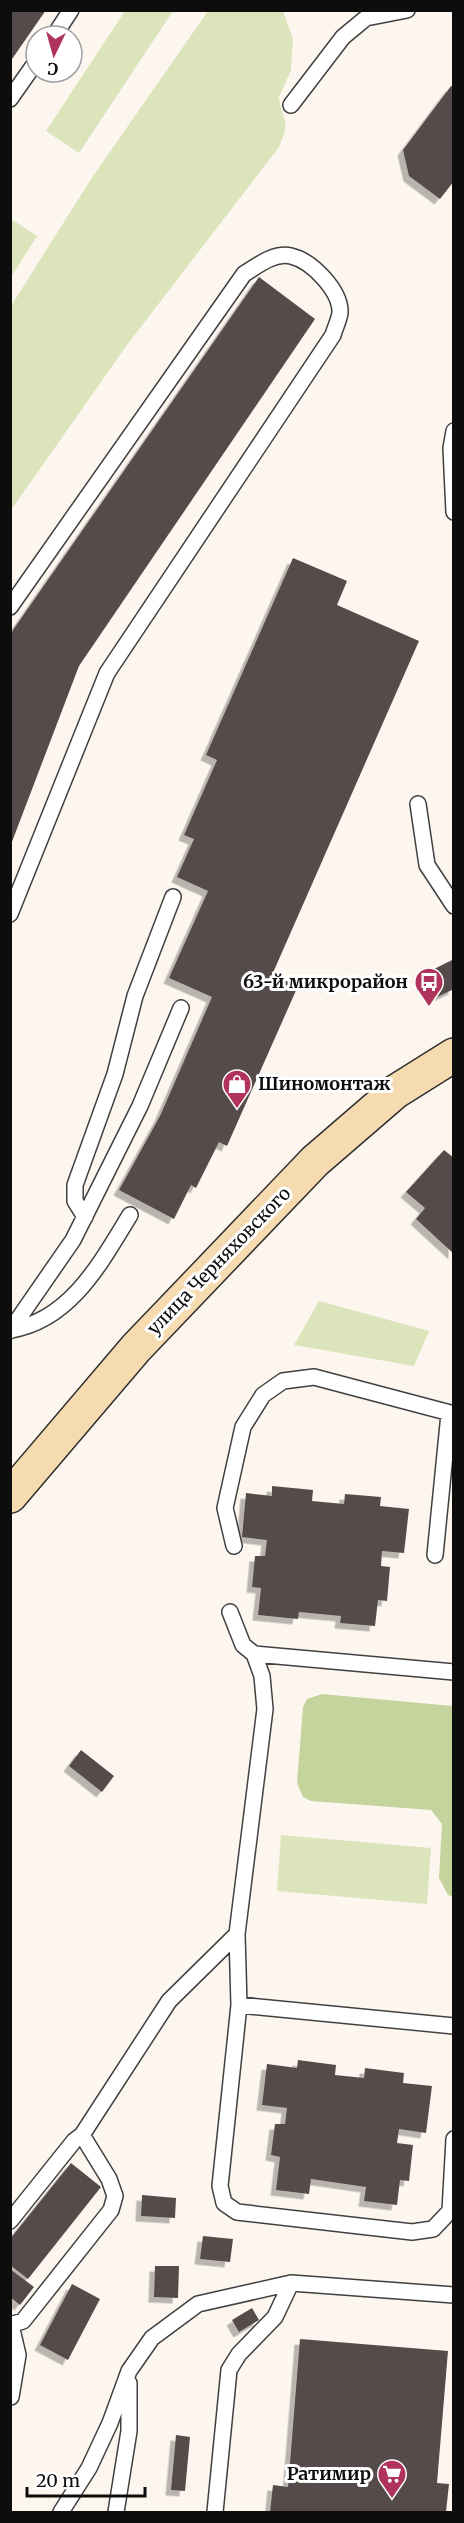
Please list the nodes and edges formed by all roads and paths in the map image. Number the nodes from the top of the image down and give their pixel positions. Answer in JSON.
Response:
{"nodes":[{"id":1,"x":71,"y":10,"type":"edge"},
{"id":2,"x":407,"y":10,"type":"edge"},
{"id":3,"x":62,"y":24,"type":"edge"},
{"id":4,"x":24,"y":79,"type":"edge"},
{"id":5,"x":10,"y":99,"type":"edge"},
{"id":6,"x":291,"y":105,"type":"dead end"},
{"id":7,"x":453,"y":431,"type":"edge"},
{"id":8,"x":453,"y":512,"type":"edge"},
{"id":9,"x":10,"y":607,"type":"edge"},
{"id":10,"x":418,"y":804,"type":"dead end"},
{"id":11,"x":173,"y":897,"type":"dead end"},
{"id":12,"x":453,"y":906,"type":"edge"},
{"id":13,"x":10,"y":914,"type":"edge"},
{"id":14,"x":181,"y":1008,"type":"dead end"},
{"id":15,"x":453,"y":1055,"type":"edge"},
{"id":16,"x":130,"y":1215,"type":"dead end"},
{"id":17,"x":85,"y":1217,"type":"junction"},
{"id":18,"x":11,"y":1331,"type":"edge"},
{"id":19,"x":451,"y":1414,"type":"edge"},
{"id":20,"x":10,"y":1496,"type":"edge"},
{"id":21,"x":234,"y":1546,"type":"dead end"},
{"id":22,"x":435,"y":1555,"type":"dead end"},
{"id":23,"x":230,"y":1612,"type":"dead end"},
{"id":24,"x":254,"y":1654,"type":"junction"},
{"id":25,"x":453,"y":1672,"type":"edge"},
{"id":26,"x":237,"y":1934,"type":"junction"},
{"id":27,"x":239,"y":2006,"type":"junction"},
{"id":28,"x":453,"y":2026,"type":"edge"},
{"id":29,"x":82,"y":2135,"type":"junction"},
{"id":30,"x":453,"y":2139,"type":"edge"},
{"id":31,"x":10,"y":2222,"type":"edge"},
{"id":32,"x":291,"y":2283,"type":"junction"},
{"id":33,"x":453,"y":2295,"type":"edge"},
{"id":34,"x":11,"y":2325,"type":"edge"},
{"id":35,"x":129,"y":2371,"type":"junction"},
{"id":36,"x":11,"y":2397,"type":"edge"},
{"id":37,"x":62,"y":2512,"type":"edge"},
{"id":38,"x":116,"y":2512,"type":"edge"},
{"id":39,"x":215,"y":2512,"type":"edge"}],
"edges":[{"from":1,"to":3,"type":"lane"},
{"from":2,"to":6,"type":"lane"},
{"from":4,"to":5,"type":"lane"},
{"from":7,"to":8,"type":"lane"},
{"from":9,"to":13,"type":"lane"},
{"from":10,"to":12,"type":"lane"},
{"from":11,"to":17,"type":"lane"},
{"from":14,"to":17,"type":"lane"},
{"from":15,"to":20,"type":"main road","name":"улица Черняховского"},
{"from":16,"to":18,"type":"lane"},
{"from":17,"to":18,"type":"lane"},
{"from":19,"to":21,"type":"lane"},
{"from":19,"to":22,"type":"lane"},
{"from":23,"to":24,"type":"lane"},
{"from":24,"to":25,"type":"lane"},
{"from":24,"to":26,"type":"lane"},
{"from":26,"to":27,"type":"lane"},
{"from":26,"to":29,"type":"lane"},
{"from":27,"to":28,"type":"lane"},
{"from":27,"to":30,"type":"lane"},
{"from":29,"to":31,"type":"lane"},
{"from":29,"to":34,"type":"lane"},
{"from":32,"to":33,"type":"lane"},
{"from":32,"to":35,"type":"lane"},
{"from":32,"to":39,"type":"lane"},
{"from":34,"to":36,"type":"lane"},
{"from":35,"to":37,"type":"lane"},
{"from":35,"to":38,"type":"lane"}]}
